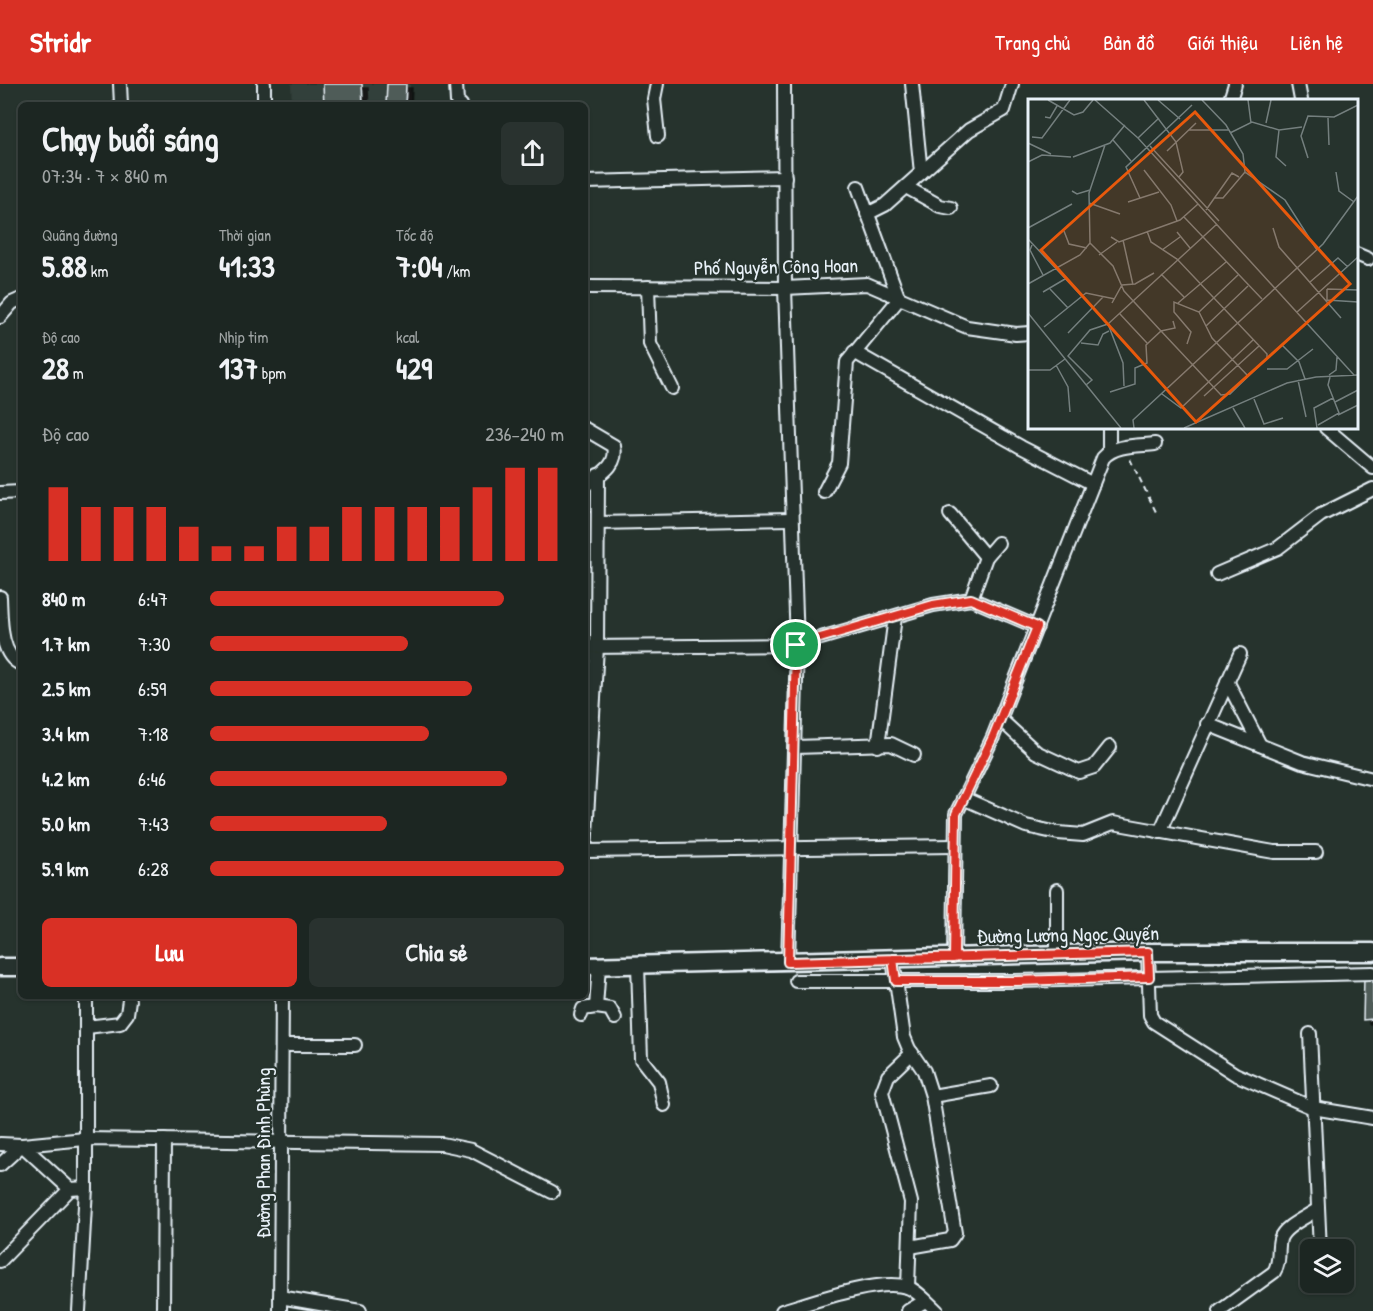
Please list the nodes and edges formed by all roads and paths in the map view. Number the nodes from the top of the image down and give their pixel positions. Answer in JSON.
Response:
{"nodes":[{"id":1,"x":120,"y":84,"type":"edge"},
{"id":2,"x":264,"y":84,"type":"edge"},
{"id":3,"x":456,"y":84,"type":"edge"},
{"id":4,"x":657,"y":84,"type":"edge"},
{"id":5,"x":784,"y":84,"type":"edge"},
{"id":6,"x":912,"y":84,"type":"edge"},
{"id":7,"x":1012,"y":84,"type":"edge"},
{"id":8,"x":1235,"y":84,"type":"edge"},
{"id":9,"x":1298,"y":84,"type":"edge"},
{"id":10,"x":1230,"y":99,"type":"edge"},
{"id":11,"x":1301,"y":99,"type":"edge"},
{"id":12,"x":120,"y":102,"type":"edge"},
{"id":13,"x":264,"y":102,"type":"edge"},
{"id":14,"x":458,"y":102,"type":"edge"},
{"id":15,"x":658,"y":136,"type":"dead end"},
{"id":16,"x":921,"y":172,"type":"junction"},
{"id":17,"x":785,"y":177,"type":"junction"},
{"id":18,"x":588,"y":182,"type":"edge"},
{"id":19,"x":858,"y":187,"type":"dead end"},
{"id":20,"x":906,"y":187,"type":"junction"},
{"id":21,"x":951,"y":208,"type":"dead end"},
{"id":22,"x":867,"y":214,"type":"junction"},
{"id":23,"x":588,"y":287,"type":"edge"},
{"id":24,"x":648,"y":287,"type":"junction"},
{"id":25,"x":785,"y":288,"type":"junction"},
{"id":26,"x":899,"y":299,"type":"junction"},
{"id":27,"x":18,"y":300,"type":"edge"},
{"id":28,"x":0,"y":317,"type":"edge"},
{"id":29,"x":1028,"y":333,"type":"edge"},
{"id":30,"x":854,"y":352,"type":"junction"},
{"id":31,"x":672,"y":388,"type":"dead end"},
{"id":32,"x":1109,"y":429,"type":"edge"},
{"id":33,"x":1327,"y":429,"type":"edge"},
{"id":34,"x":588,"y":431,"type":"edge"},
{"id":35,"x":1155,"y":444,"type":"dead end"},
{"id":36,"x":1115,"y":449,"type":"junction"},
{"id":37,"x":1373,"y":468,"type":"edge"},
{"id":38,"x":598,"y":475,"type":"junction"},
{"id":39,"x":588,"y":483,"type":"edge"},
{"id":40,"x":1093,"y":484,"type":"junction"},
{"id":41,"x":1373,"y":489,"type":"edge"},
{"id":42,"x":18,"y":492,"type":"edge"},
{"id":43,"x":824,"y":492,"type":"dead end"},
{"id":44,"x":0,"y":493,"type":"edge"},
{"id":45,"x":950,"y":514,"type":"dead end"},
{"id":46,"x":1156,"y":514,"type":"dead end"},
{"id":47,"x":792,"y":519,"type":"junction"},
{"id":48,"x":598,"y":523,"type":"junction"},
{"id":49,"x":998,"y":543,"type":"dead end"},
{"id":50,"x":986,"y":557,"type":"junction"},
{"id":51,"x":1217,"y":574,"type":"dead end"},
{"id":52,"x":0,"y":597,"type":"edge"},
{"id":53,"x":971,"y":599,"type":"junction"},
{"id":54,"x":895,"y":617,"type":"junction"},
{"id":55,"x":1037,"y":627,"type":"junction"},
{"id":56,"x":796,"y":645,"type":"junction"},
{"id":57,"x":591,"y":647,"type":"edge"},
{"id":58,"x":1239,"y":654,"type":"dead end"},
{"id":59,"x":18,"y":663,"type":"edge"},
{"id":60,"x":1227,"y":681,"type":"junction"},
{"id":61,"x":1000,"y":719,"type":"junction"},
{"id":62,"x":1208,"y":724,"type":"junction"},
{"id":63,"x":1260,"y":745,"type":"junction"},
{"id":64,"x":878,"y":746,"type":"junction"},
{"id":65,"x":795,"y":747,"type":"junction"},
{"id":66,"x":1110,"y":747,"type":"dead end"},
{"id":67,"x":588,"y":749,"type":"edge"},
{"id":68,"x":914,"y":755,"type":"dead end"},
{"id":69,"x":1373,"y":779,"type":"edge"},
{"id":70,"x":963,"y":798,"type":"junction"},
{"id":71,"x":1160,"y":832,"type":"junction"},
{"id":72,"x":954,"y":846,"type":"junction"},
{"id":73,"x":793,"y":849,"type":"junction"},
{"id":74,"x":588,"y":851,"type":"edge"},
{"id":75,"x":1316,"y":852,"type":"dead end"},
{"id":76,"x":1057,"y":890,"type":"dead end"},
{"id":77,"x":1148,"y":952,"type":"junction"},
{"id":78,"x":1373,"y":952,"type":"edge"},
{"id":79,"x":1057,"y":955,"type":"junction"},
{"id":80,"x":954,"y":958,"type":"junction"},
{"id":81,"x":893,"y":959,"type":"junction"},
{"id":82,"x":788,"y":962,"type":"junction"},
{"id":83,"x":638,"y":965,"type":"junction"},
{"id":84,"x":592,"y":966,"type":"edge"},
{"id":85,"x":0,"y":967,"type":"edge"},
{"id":86,"x":18,"y":967,"type":"edge"},
{"id":87,"x":1373,"y":973,"type":"edge"},
{"id":88,"x":1149,"y":977,"type":"junction"},
{"id":89,"x":796,"y":981,"type":"dead end"},
{"id":90,"x":896,"y":981,"type":"junction"},
{"id":91,"x":86,"y":999,"type":"edge"},
{"id":92,"x":282,"y":999,"type":"edge"},
{"id":93,"x":129,"y":1000,"type":"dead end"},
{"id":94,"x":596,"y":1006,"type":"junction"},
{"id":95,"x":581,"y":1015,"type":"dead end"},
{"id":96,"x":615,"y":1018,"type":"dead end"},
{"id":97,"x":87,"y":1027,"type":"junction"},
{"id":98,"x":1310,"y":1034,"type":"dead end"},
{"id":99,"x":356,"y":1044,"type":"dead end"},
{"id":100,"x":282,"y":1045,"type":"junction"},
{"id":101,"x":912,"y":1053,"type":"junction"},
{"id":102,"x":992,"y":1086,"type":"dead end"},
{"id":103,"x":932,"y":1096,"type":"junction"},
{"id":104,"x":664,"y":1105,"type":"dead end"},
{"id":105,"x":1313,"y":1108,"type":"junction"},
{"id":106,"x":1373,"y":1118,"type":"edge"},
{"id":107,"x":85,"y":1139,"type":"junction"},
{"id":108,"x":164,"y":1140,"type":"junction"},
{"id":109,"x":282,"y":1141,"type":"junction"},
{"id":110,"x":0,"y":1144,"type":"edge"},
{"id":111,"x":22,"y":1145,"type":"junction"},
{"id":112,"x":0,"y":1165,"type":"edge"},
{"id":113,"x":86,"y":1188,"type":"junction"},
{"id":114,"x":70,"y":1189,"type":"junction"},
{"id":115,"x":552,"y":1192,"type":"dead end"},
{"id":116,"x":1318,"y":1209,"type":"junction"},
{"id":117,"x":1319,"y":1239,"type":"edge"},
{"id":118,"x":910,"y":1247,"type":"junction"},
{"id":119,"x":0,"y":1261,"type":"edge"},
{"id":120,"x":908,"y":1287,"type":"junction"},
{"id":121,"x":280,"y":1296,"type":"junction"},
{"id":122,"x":925,"y":1301,"type":"junction"},
{"id":123,"x":79,"y":1311,"type":"edge"},
{"id":124,"x":163,"y":1311,"type":"edge"},
{"id":125,"x":280,"y":1311,"type":"edge"},
{"id":126,"x":360,"y":1311,"type":"edge"},
{"id":127,"x":782,"y":1311,"type":"edge"},
{"id":128,"x":908,"y":1311,"type":"edge"},
{"id":129,"x":937,"y":1311,"type":"edge"},
{"id":130,"x":1220,"y":1311,"type":"edge"}],
"edges":[{"from":1,"to":12,"type":"street"},
{"from":2,"to":13,"type":"street"},
{"from":3,"to":14,"type":"street"},
{"from":4,"to":15,"type":"street"},
{"from":5,"to":17,"type":"street"},
{"from":6,"to":16,"type":"street"},
{"from":7,"to":16,"type":"street"},
{"from":8,"to":10,"type":"street"},
{"from":9,"to":11,"type":"street"},
{"from":16,"to":20,"type":"street"},
{"from":17,"to":18,"type":"street"},
{"from":17,"to":25,"type":"street"},
{"from":19,"to":22,"type":"street"},
{"from":20,"to":21,"type":"street"},
{"from":20,"to":22,"type":"street"},
{"from":22,"to":26,"type":"street"},
{"from":23,"to":24,"type":"street","name":"Phố Nguyễn Công Hoan"},
{"from":24,"to":25,"type":"street","name":"Phố Nguyễn Công Hoan"},
{"from":24,"to":31,"type":"street"},
{"from":25,"to":26,"type":"street","name":"Phố Nguyễn Công Hoan"},
{"from":25,"to":47,"type":"street"},
{"from":26,"to":29,"type":"street","name":"Phố Nguyễn Công Hoan"},
{"from":26,"to":30,"type":"street"},
{"from":27,"to":28,"type":"street"},
{"from":30,"to":40,"type":"street"},
{"from":30,"to":43,"type":"street"},
{"from":32,"to":36,"type":"street"},
{"from":33,"to":37,"type":"street"},
{"from":34,"to":38,"type":"street"},
{"from":35,"to":36,"type":"street"},
{"from":36,"to":40,"type":"street"},
{"from":36,"to":46,"type":"path"},
{"from":38,"to":39,"type":"street"},
{"from":38,"to":48,"type":"street"},
{"from":40,"to":55,"type":"street"},
{"from":41,"to":51,"type":"street"},
{"from":42,"to":44,"type":"street"},
{"from":45,"to":50,"type":"street"},
{"from":47,"to":48,"type":"street"},
{"from":47,"to":56,"type":"street"},
{"from":48,"to":57,"type":"street"},
{"from":49,"to":50,"type":"street"},
{"from":50,"to":53,"type":"street"},
{"from":52,"to":59,"type":"street"},
{"from":53,"to":54,"type":"street"},
{"from":53,"to":55,"type":"street"},
{"from":54,"to":56,"type":"street"},
{"from":54,"to":64,"type":"street"},
{"from":55,"to":61,"type":"street"},
{"from":56,"to":57,"type":"street"},
{"from":56,"to":65,"type":"street"},
{"from":57,"to":67,"type":"street"},
{"from":58,"to":60,"type":"street"},
{"from":60,"to":62,"type":"street"},
{"from":60,"to":63,"type":"street"},
{"from":61,"to":66,"type":"street"},
{"from":61,"to":70,"type":"street"},
{"from":62,"to":63,"type":"street"},
{"from":62,"to":71,"type":"street"},
{"from":63,"to":69,"type":"street"},
{"from":64,"to":65,"type":"street"},
{"from":64,"to":68,"type":"street"},
{"from":65,"to":73,"type":"street"},
{"from":70,"to":71,"type":"street"},
{"from":70,"to":72,"type":"street"},
{"from":71,"to":75,"type":"street"},
{"from":72,"to":73,"type":"street"},
{"from":72,"to":80,"type":"street"},
{"from":73,"to":74,"type":"street"},
{"from":73,"to":82,"type":"street"},
{"from":76,"to":79,"type":"street"},
{"from":77,"to":78,"type":"main road","name":"Đường Lương Ngọc Quyến"},
{"from":77,"to":79,"type":"main road","name":"Đường Lương Ngọc Quyến"},
{"from":77,"to":88,"type":"street"},
{"from":79,"to":80,"type":"main road","name":"Đường Lương Ngọc Quyến"},
{"from":80,"to":81,"type":"main road","name":"Đường Lương Ngọc Quyến"},
{"from":81,"to":82,"type":"main road","name":"Đường Lương Ngọc Quyến"},
{"from":81,"to":90,"type":"street"},
{"from":82,"to":83,"type":"main road","name":"Đường Lương Ngọc Quyến"},
{"from":83,"to":84,"type":"main road","name":"Đường Lương Ngọc Quyến"},
{"from":83,"to":104,"type":"street"},
{"from":84,"to":94,"type":"street"},
{"from":85,"to":86,"type":"main road"},
{"from":87,"to":88,"type":"street"},
{"from":88,"to":90,"type":"street"},
{"from":88,"to":105,"type":"street"},
{"from":89,"to":90,"type":"street"},
{"from":90,"to":101,"type":"street"},
{"from":91,"to":97,"type":"street"},
{"from":92,"to":100,"type":"street","name":"Đường Phan Đình Phùng"},
{"from":93,"to":97,"type":"street"},
{"from":94,"to":95,"type":"street"},
{"from":94,"to":96,"type":"street"},
{"from":97,"to":107,"type":"street"},
{"from":98,"to":105,"type":"street"},
{"from":99,"to":100,"type":"street"},
{"from":100,"to":109,"type":"street","name":"Đường Phan Đình Phùng"},
{"from":101,"to":103,"type":"street"},
{"from":101,"to":118,"type":"street"},
{"from":102,"to":103,"type":"street"},
{"from":103,"to":118,"type":"street"},
{"from":105,"to":106,"type":"street"},
{"from":105,"to":116,"type":"street"},
{"from":107,"to":108,"type":"street"},
{"from":107,"to":111,"type":"street"},
{"from":107,"to":113,"type":"street"},
{"from":108,"to":109,"type":"street"},
{"from":108,"to":124,"type":"street"},
{"from":109,"to":115,"type":"street"},
{"from":109,"to":121,"type":"street","name":"Đường Phan Đình Phùng"},
{"from":110,"to":111,"type":"street"},
{"from":111,"to":112,"type":"street"},
{"from":111,"to":114,"type":"street"},
{"from":113,"to":114,"type":"street"},
{"from":113,"to":123,"type":"street"},
{"from":114,"to":119,"type":"street"},
{"from":116,"to":117,"type":"street"},
{"from":116,"to":130,"type":"street"},
{"from":118,"to":120,"type":"street"},
{"from":120,"to":122,"type":"street"},
{"from":120,"to":127,"type":"street"},
{"from":121,"to":125,"type":"street","name":"Đường Phan Đình Phùng"},
{"from":121,"to":126,"type":"street"},
{"from":122,"to":128,"type":"street"},
{"from":122,"to":129,"type":"street"}]}
